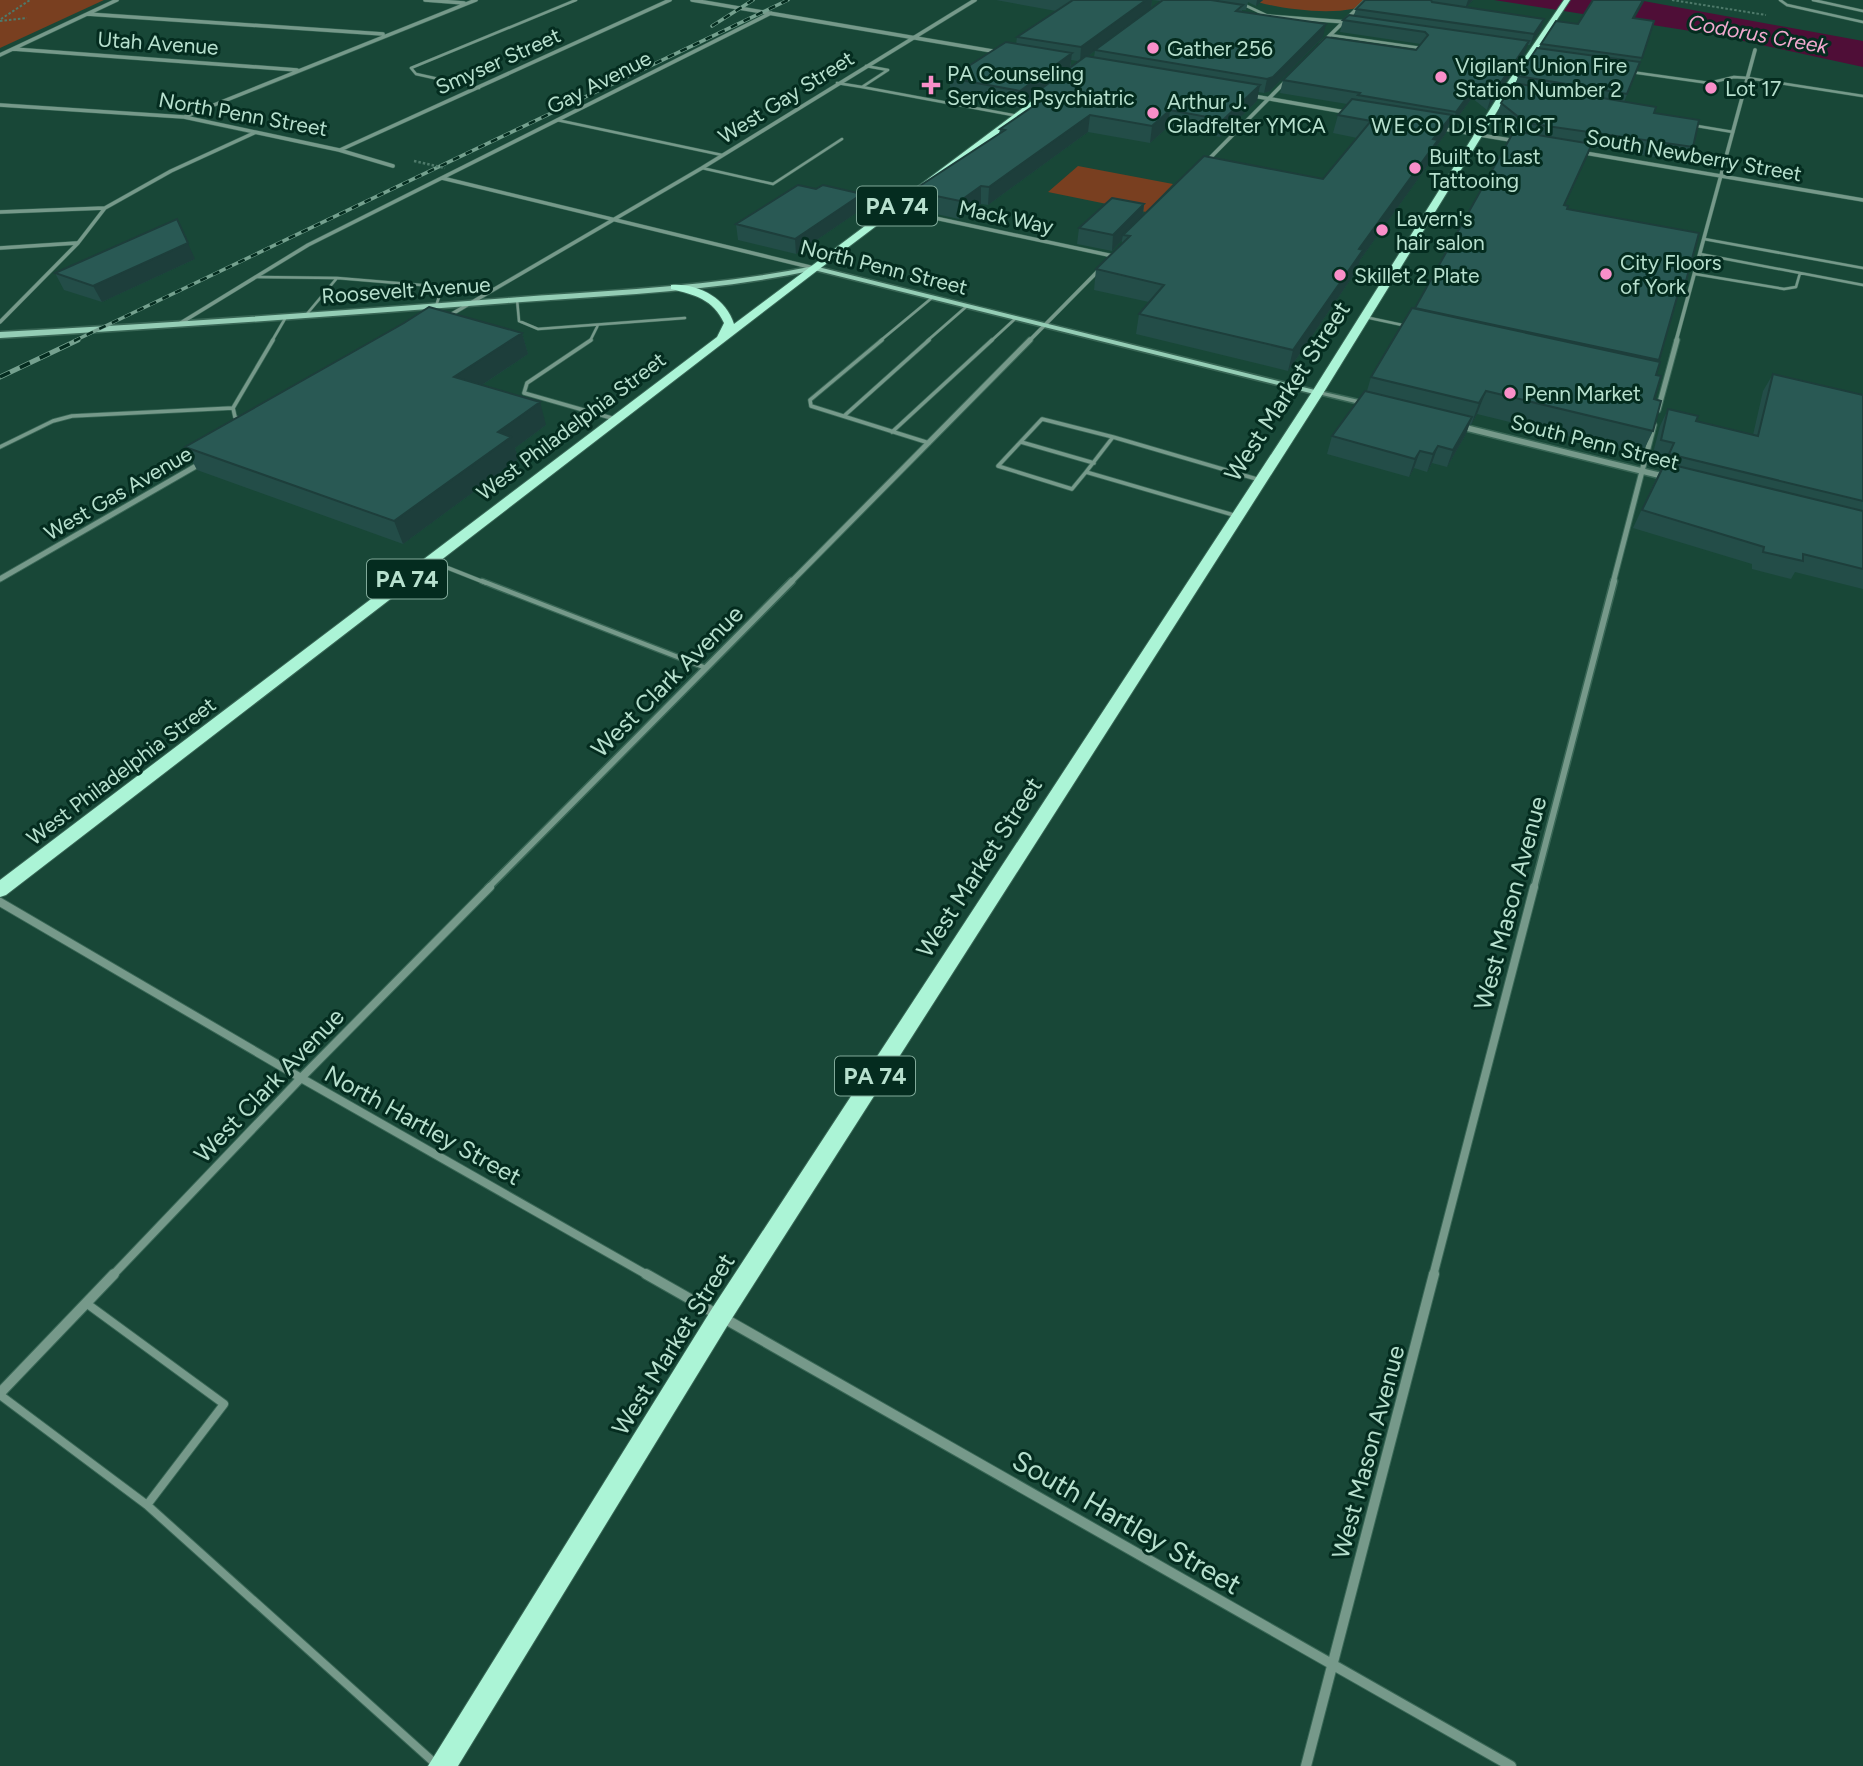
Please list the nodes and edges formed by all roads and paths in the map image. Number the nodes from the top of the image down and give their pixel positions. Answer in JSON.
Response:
{"nodes":[{"id":1,"x":30,"y":0,"type":"edge"},
{"id":2,"x":117,"y":0,"type":"edge"},
{"id":3,"x":425,"y":0,"type":"edge"},
{"id":4,"x":476,"y":0,"type":"edge"},
{"id":5,"x":576,"y":0,"type":"edge"},
{"id":6,"x":670,"y":0,"type":"edge"},
{"id":7,"x":692,"y":0,"type":"edge"},
{"id":8,"x":975,"y":0,"type":"edge"},
{"id":9,"x":1234,"y":0,"type":"edge"},
{"id":10,"x":1366,"y":0,"type":"edge"},
{"id":11,"x":1567,"y":0,"type":"edge"},
{"id":12,"x":1780,"y":0,"type":"edge"},
{"id":13,"x":1813,"y":0,"type":"edge"},
{"id":14,"x":468,"y":3,"type":"junction"},
{"id":15,"x":762,"y":5,"type":"dead end"},
{"id":16,"x":1863,"y":11,"type":"edge"},
{"id":17,"x":763,"y":12,"type":"junction"},
{"id":18,"x":771,"y":13,"type":"junction"},
{"id":19,"x":87,"y":14,"type":"junction"},
{"id":20,"x":1255,"y":16,"type":"edge"},
{"id":21,"x":1268,"y":16,"type":"junction"},
{"id":22,"x":0,"y":19,"type":"edge"},
{"id":23,"x":1343,"y":22,"type":"junction"},
{"id":24,"x":1863,"y":22,"type":"edge"},
{"id":25,"x":1357,"y":24,"type":"edge"},
{"id":26,"x":386,"y":34,"type":"junction"},
{"id":27,"x":1330,"y":35,"type":"junction"},
{"id":28,"x":911,"y":37,"type":"junction"},
{"id":29,"x":1321,"y":45,"type":"joint"},
{"id":30,"x":1334,"y":47,"type":"edge"},
{"id":31,"x":1520,"y":48,"type":"edge"},
{"id":32,"x":13,"y":49,"type":"junction"},
{"id":33,"x":1534,"y":50,"type":"junction"},
{"id":34,"x":1755,"y":50,"type":"dead end"},
{"id":35,"x":1002,"y":53,"type":"edge"},
{"id":36,"x":1416,"y":54,"type":"edge"},
{"id":37,"x":0,"y":55,"type":"edge"},
{"id":38,"x":866,"y":66,"type":"junction"},
{"id":39,"x":301,"y":70,"type":"junction"},
{"id":40,"x":1619,"y":70,"type":"edge"},
{"id":41,"x":1295,"y":72,"type":"edge"},
{"id":42,"x":1748,"y":78,"type":"junction"},
{"id":43,"x":837,"y":83,"type":"junction"},
{"id":44,"x":1058,"y":86,"type":"edge"},
{"id":45,"x":862,"y":87,"type":"junction"},
{"id":46,"x":479,"y":88,"type":"junction"},
{"id":47,"x":1242,"y":94,"type":"edge"},
{"id":48,"x":1863,"y":96,"type":"edge"},
{"id":49,"x":1269,"y":99,"type":"junction"},
{"id":50,"x":2,"y":106,"type":"edge"},
{"id":51,"x":1361,"y":115,"type":"edge"},
{"id":52,"x":1018,"y":116,"type":"junction"},
{"id":53,"x":184,"y":117,"type":"junction"},
{"id":54,"x":557,"y":120,"type":"junction"},
{"id":55,"x":1678,"y":123,"type":"edge"},
{"id":56,"x":1427,"y":126,"type":"edge"},
{"id":57,"x":1733,"y":132,"type":"junction"},
{"id":58,"x":254,"y":133,"type":"junction"},
{"id":59,"x":1479,"y":135,"type":"junction"},
{"id":60,"x":842,"y":139,"type":"dead end"},
{"id":61,"x":1519,"y":142,"type":"edge"},
{"id":62,"x":339,"y":150,"type":"junction"},
{"id":63,"x":1573,"y":151,"type":"edge"},
{"id":64,"x":722,"y":155,"type":"junction"},
{"id":65,"x":414,"y":161,"type":"dead end"},
{"id":66,"x":393,"y":166,"type":"dead end"},
{"id":67,"x":1202,"y":166,"type":"edge"},
{"id":68,"x":445,"y":168,"type":"dead end"},
{"id":69,"x":702,"y":168,"type":"junction"},
{"id":70,"x":1721,"y":176,"type":"junction"},
{"id":71,"x":442,"y":178,"type":"junction"},
{"id":72,"x":1863,"y":200,"type":"edge"},
{"id":73,"x":105,"y":208,"type":"junction"},
{"id":74,"x":893,"y":209,"type":"junction"},
{"id":75,"x":0,"y":212,"type":"edge"},
{"id":76,"x":613,"y":219,"type":"junction"},
{"id":77,"x":1704,"y":239,"type":"junction"},
{"id":78,"x":78,"y":243,"type":"junction"},
{"id":79,"x":0,"y":247,"type":"edge"},
{"id":80,"x":1123,"y":247,"type":"edge"},
{"id":81,"x":1700,"y":254,"type":"junction"},
{"id":82,"x":1113,"y":256,"type":"junction"},
{"id":83,"x":814,"y":268,"type":"junction"},
{"id":84,"x":1863,"y":268,"type":"edge"},
{"id":85,"x":1800,"y":273,"type":"junction"},
{"id":86,"x":1695,"y":274,"type":"junction"},
{"id":87,"x":256,"y":276,"type":"junction"},
{"id":88,"x":337,"y":278,"type":"junction"},
{"id":89,"x":1863,"y":285,"type":"edge"},
{"id":90,"x":675,"y":287,"type":"junction"},
{"id":91,"x":933,"y":297,"type":"junction"},
{"id":92,"x":517,"y":299,"type":"junction"},
{"id":93,"x":470,"y":303,"type":"junction"},
{"id":94,"x":436,"y":306,"type":"junction"},
{"id":95,"x":967,"y":306,"type":"junction"},
{"id":96,"x":306,"y":315,"type":"junction"},
{"id":97,"x":286,"y":317,"type":"junction"},
{"id":98,"x":1365,"y":317,"type":"junction"},
{"id":99,"x":685,"y":318,"type":"dead end"},
{"id":100,"x":1016,"y":318,"type":"junction"},
{"id":101,"x":0,"y":322,"type":"edge"},
{"id":102,"x":179,"y":324,"type":"junction"},
{"id":103,"x":435,"y":324,"type":"edge"},
{"id":104,"x":598,"y":325,"type":"junction"},
{"id":105,"x":1045,"y":326,"type":"junction"},
{"id":106,"x":1420,"y":329,"type":"edge"},
{"id":107,"x":0,"y":335,"type":"edge"},
{"id":108,"x":722,"y":338,"type":"junction"},
{"id":109,"x":1318,"y":392,"type":"junction"},
{"id":110,"x":233,"y":408,"type":"junction"},
{"id":111,"x":1385,"y":408,"type":"edge"},
{"id":112,"x":844,"y":416,"type":"junction"},
{"id":113,"x":615,"y":419,"type":"junction"},
{"id":114,"x":248,"y":422,"type":"edge"},
{"id":115,"x":1440,"y":422,"type":"edge"},
{"id":116,"x":892,"y":432,"type":"junction"},
{"id":117,"x":1113,"y":437,"type":"junction"},
{"id":118,"x":1021,"y":442,"type":"junction"},
{"id":119,"x":929,"y":443,"type":"junction"},
{"id":120,"x":0,"y":447,"type":"edge"},
{"id":121,"x":207,"y":459,"type":"edge"},
{"id":122,"x":1094,"y":463,"type":"junction"},
{"id":123,"x":1642,"y":471,"type":"junction"},
{"id":124,"x":1086,"y":472,"type":"junction"},
{"id":125,"x":1261,"y":480,"type":"junction"},
{"id":126,"x":1681,"y":481,"type":"edge"},
{"id":127,"x":1237,"y":516,"type":"junction"},
{"id":128,"x":430,"y":561,"type":"junction"},
{"id":129,"x":0,"y":579,"type":"edge"},
{"id":130,"x":706,"y":668,"type":"junction"},
{"id":131,"x":0,"y":890,"type":"edge"},
{"id":132,"x":0,"y":902,"type":"edge"},
{"id":133,"x":301,"y":1078,"type":"junction"},
{"id":134,"x":86,"y":1303,"type":"junction"},
{"id":135,"x":721,"y":1315,"type":"junction"},
{"id":136,"x":0,"y":1394,"type":"edge"},
{"id":137,"x":147,"y":1505,"type":"junction"},
{"id":138,"x":1332,"y":1666,"type":"junction"},
{"id":139,"x":440,"y":1766,"type":"edge"},
{"id":140,"x":1306,"y":1766,"type":"edge"},
{"id":141,"x":1511,"y":1766,"type":"edge"}],
"edges":[{"from":1,"to":22,"type":"path"},
{"from":2,"to":19,"type":"street"},
{"from":3,"to":14,"type":"street"},
{"from":4,"to":14,"type":"street"},
{"from":5,"to":46,"type":"lane"},
{"from":6,"to":46,"type":"street","name":"Smyser Street"},
{"from":7,"to":17,"type":"street"},
{"from":8,"to":28,"type":"street","name":"West Gay Street"},
{"from":9,"to":21,"type":"lane"},
{"from":10,"to":23,"type":"street"},
{"from":11,"to":33,"type":"main road","name":"West Market Street","number":"PA 74"},
{"from":12,"to":24,"type":"lane"},
{"from":13,"to":16,"type":"lane"},
{"from":14,"to":26,"type":"street"},
{"from":15,"to":17,"type":"street"},
{"from":17,"to":18,"type":"street"},
{"from":18,"to":28,"type":"street"},
{"from":18,"to":54,"type":"street","name":"Gay Avenue"},
{"from":19,"to":26,"type":"street"},
{"from":19,"to":32,"type":"street"},
{"from":20,"to":21,"type":"street"},
{"from":21,"to":23,"type":"street"},
{"from":23,"to":25,"type":"street"},
{"from":23,"to":27,"type":"street"},
{"from":26,"to":39,"type":"street"},
{"from":27,"to":29,"type":"street"},
{"from":27,"to":36,"type":"lane"},
{"from":28,"to":35,"type":"street"},
{"from":28,"to":38,"type":"street","name":"West Gay Street"},
{"from":29,"to":30,"type":"lane"},
{"from":31,"to":33,"type":"street"},
{"from":32,"to":37,"type":"street"},
{"from":32,"to":39,"type":"street","name":"Utah Avenue"},
{"from":33,"to":59,"type":"main road","name":"West Market Street","number":"PA 74"},
{"from":34,"to":42,"type":"street","name":"West Mason Avenue"},
{"from":38,"to":43,"type":"street","name":"West Gay Street"},
{"from":38,"to":45,"type":"lane"},
{"from":39,"to":53,"type":"street"},
{"from":40,"to":42,"type":"lane"},
{"from":41,"to":49,"type":"street"},
{"from":42,"to":48,"type":"lane"},
{"from":42,"to":57,"type":"street","name":"West Mason Avenue"},
{"from":43,"to":45,"type":"lane"},
{"from":43,"to":64,"type":"street","name":"West Gay Street"},
{"from":44,"to":52,"type":"main road","name":"West Philadelphia Street","number":"PA 74"},
{"from":45,"to":52,"type":"lane"},
{"from":46,"to":62,"type":"street","name":"Smyser Street"},
{"from":47,"to":49,"type":"street"},
{"from":49,"to":51,"type":"street"},
{"from":49,"to":67,"type":"street"},
{"from":50,"to":53,"type":"street","name":"North Penn Street"},
{"from":52,"to":74,"type":"main road","name":"West Philadelphia Street","number":"PA 74"},
{"from":53,"to":58,"type":"street","name":"North Penn Street"},
{"from":54,"to":64,"type":"lane"},
{"from":54,"to":71,"type":"street","name":"Gay Avenue"},
{"from":55,"to":57,"type":"lane"},
{"from":56,"to":59,"type":"street"},
{"from":57,"to":70,"type":"street","name":"West Mason Avenue"},
{"from":58,"to":62,"type":"street","name":"North Penn Street"},
{"from":58,"to":73,"type":"street"},
{"from":59,"to":61,"type":"street"},
{"from":59,"to":98,"type":"main road","name":"West Market Street","number":"PA 74"},
{"from":60,"to":69,"type":"lane"},
{"from":62,"to":66,"type":"street","name":"North Penn Street"},
{"from":63,"to":70,"type":"street","name":"South Newberry Street"},
{"from":64,"to":69,"type":"street","name":"West Gay Street"},
{"from":65,"to":68,"type":"path","bridge":true},
{"from":69,"to":76,"type":"street","name":"West Gay Street"},
{"from":70,"to":72,"type":"street","name":"South Newberry Street"},
{"from":70,"to":77,"type":"street","name":"West Mason Avenue"},
{"from":71,"to":76,"type":"street","name":"North Penn Street"},
{"from":71,"to":87,"type":"street","name":"Gay Avenue"},
{"from":73,"to":75,"type":"street"},
{"from":73,"to":78,"type":"street"},
{"from":74,"to":82,"type":"street","name":"Mack Way"},
{"from":74,"to":83,"type":"main road","name":"West Philadelphia Street","number":"PA 74"},
{"from":76,"to":83,"type":"street","name":"North Penn Street"},
{"from":76,"to":93,"type":"street"},
{"from":77,"to":81,"type":"street","name":"West Mason Avenue"},
{"from":77,"to":84,"type":"lane"},
{"from":78,"to":79,"type":"street"},
{"from":78,"to":101,"type":"street"},
{"from":80,"to":82,"type":"street","name":"West Clark Avenue"},
{"from":81,"to":85,"type":"lane"},
{"from":81,"to":86,"type":"street","name":"West Mason Avenue"},
{"from":82,"to":105,"type":"street","name":"West Clark Avenue"},
{"from":83,"to":90,"type":"main road","name":"Roosevelt Avenue"},
{"from":83,"to":91,"type":"main road","name":"North Penn Street"},
{"from":83,"to":108,"type":"main road","name":"West Philadelphia Street","number":"PA 74"},
{"from":85,"to":86,"type":"lane"},
{"from":85,"to":89,"type":"lane"},
{"from":86,"to":123,"type":"street","name":"West Mason Avenue"},
{"from":87,"to":88,"type":"lane"},
{"from":87,"to":102,"type":"street","name":"Gay Avenue"},
{"from":88,"to":94,"type":"lane"},
{"from":88,"to":96,"type":"lane"},
{"from":90,"to":92,"type":"main road","name":"Roosevelt Avenue"},
{"from":90,"to":108,"type":"main road"},
{"from":91,"to":95,"type":"main road","name":"North Penn Street"},
{"from":91,"to":112,"type":"lane"},
{"from":92,"to":93,"type":"main road","name":"Roosevelt Avenue"},
{"from":92,"to":104,"type":"lane"},
{"from":93,"to":94,"type":"main road","name":"Roosevelt Avenue"},
{"from":93,"to":103,"type":"street"},
{"from":94,"to":96,"type":"main road","name":"Roosevelt Avenue"},
{"from":95,"to":100,"type":"main road","name":"North Penn Street"},
{"from":95,"to":112,"type":"lane"},
{"from":96,"to":97,"type":"main road","name":"Roosevelt Avenue"},
{"from":97,"to":102,"type":"main road","name":"Roosevelt Avenue"},
{"from":97,"to":110,"type":"lane"},
{"from":98,"to":106,"type":"lane"},
{"from":98,"to":109,"type":"main road","name":"West Market Street","number":"PA 74"},
{"from":99,"to":104,"type":"lane"},
{"from":100,"to":105,"type":"main road","name":"North Penn Street"},
{"from":100,"to":116,"type":"lane"},
{"from":102,"to":107,"type":"main road","name":"Roosevelt Avenue"},
{"from":104,"to":113,"type":"lane"},
{"from":105,"to":109,"type":"main road","name":"North Penn Street"},
{"from":105,"to":119,"type":"street","name":"West Clark Avenue"},
{"from":108,"to":113,"type":"main road","name":"West Philadelphia Street","number":"PA 74"},
{"from":109,"to":111,"type":"street"},
{"from":109,"to":125,"type":"main road","name":"West Market Street","number":"PA 74"},
{"from":110,"to":114,"type":"lane"},
{"from":110,"to":120,"type":"lane"},
{"from":112,"to":116,"type":"lane"},
{"from":113,"to":128,"type":"main road","name":"West Philadelphia Street","number":"PA 74"},
{"from":115,"to":123,"type":"street","name":"South Penn Street"},
{"from":116,"to":119,"type":"lane"},
{"from":117,"to":118,"type":"lane"},
{"from":117,"to":122,"type":"lane"},
{"from":117,"to":125,"type":"lane"},
{"from":118,"to":122,"type":"lane"},
{"from":118,"to":124,"type":"lane"},
{"from":119,"to":130,"type":"street","name":"West Clark Avenue"},
{"from":121,"to":129,"type":"street","name":"West Gas Avenue"},
{"from":122,"to":124,"type":"lane"},
{"from":123,"to":126,"type":"street","name":"South Penn Street"},
{"from":123,"to":138,"type":"street","name":"West Mason Avenue"},
{"from":124,"to":127,"type":"lane"},
{"from":125,"to":127,"type":"main road","name":"West Market Street","number":"PA 74"},
{"from":127,"to":135,"type":"main road","name":"West Market Street","number":"PA 74"},
{"from":128,"to":130,"type":"lane"},
{"from":128,"to":131,"type":"main road","name":"West Philadelphia Street","number":"PA 74"},
{"from":130,"to":133,"type":"street","name":"West Clark Avenue"},
{"from":132,"to":133,"type":"street","name":"North Hartley Street"},
{"from":133,"to":134,"type":"street","name":"West Clark Avenue"},
{"from":133,"to":135,"type":"street","name":"North Hartley Street"},
{"from":134,"to":136,"type":"street","name":"West Clark Avenue"},
{"from":134,"to":137,"type":"lane"},
{"from":135,"to":138,"type":"street","name":"South Hartley Street"},
{"from":135,"to":139,"type":"main road","name":"West Market Street","number":"PA 74"},
{"from":136,"to":137,"type":"lane"},
{"from":137,"to":139,"type":"lane"},
{"from":138,"to":140,"type":"street","name":"West Mason Avenue"},
{"from":138,"to":141,"type":"street","name":"South Hartley Street"}]}
